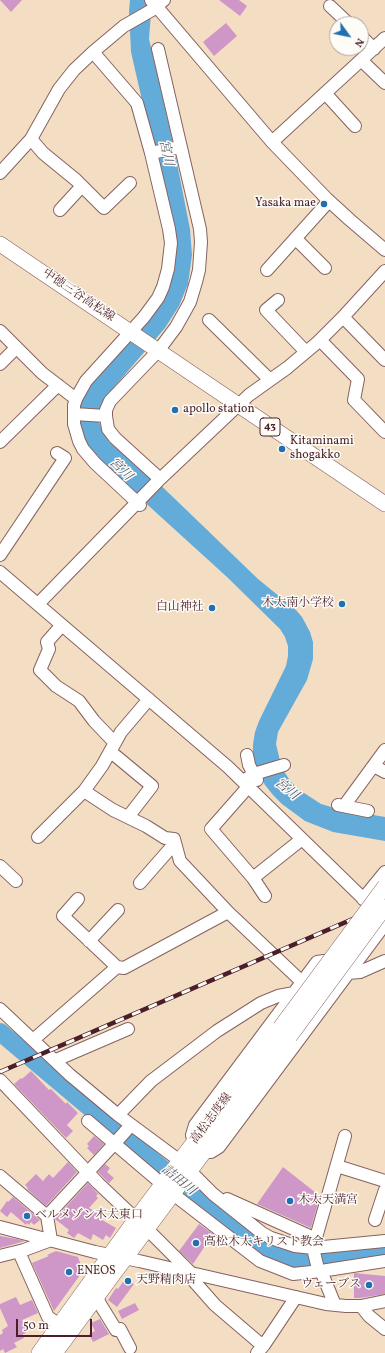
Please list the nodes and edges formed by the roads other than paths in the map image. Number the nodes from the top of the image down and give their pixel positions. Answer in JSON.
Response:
{"nodes":[{"id":1,"x":156,"y":3,"type":"edge"},
{"id":2,"x":330,"y":6,"type":"dead end"},
{"id":3,"x":341,"y":16,"type":"edge"},
{"id":4,"x":385,"y":38,"type":"edge"},
{"id":5,"x":369,"y":44,"type":"edge"},
{"id":6,"x":158,"y":49,"type":"dead end"},
{"id":7,"x":374,"y":49,"type":"junction"},
{"id":8,"x":93,"y":52,"type":"junction"},
{"id":9,"x":361,"y":60,"type":"junction"},
{"id":10,"x":385,"y":83,"type":"edge"},
{"id":11,"x":325,"y":93,"type":"junction"},
{"id":12,"x":355,"y":126,"type":"dead end"},
{"id":13,"x":31,"y":139,"type":"junction"},
{"id":14,"x":272,"y":142,"type":"junction"},
{"id":15,"x":178,"y":147,"type":"junction"},
{"id":16,"x":152,"y":153,"type":"junction"},
{"id":17,"x":0,"y":173,"type":"edge"},
{"id":18,"x":130,"y":183,"type":"dead end"},
{"id":19,"x":82,"y":186,"type":"junction"},
{"id":20,"x":330,"y":201,"type":"junction"},
{"id":21,"x":60,"y":210,"type":"dead end"},
{"id":22,"x":296,"y":239,"type":"junction"},
{"id":23,"x":0,"y":244,"type":"edge"},
{"id":24,"x":385,"y":250,"type":"edge"},
{"id":25,"x":325,"y":268,"type":"dead end"},
{"id":26,"x":267,"y":270,"type":"dead end"},
{"id":27,"x":385,"y":271,"type":"edge"},
{"id":28,"x":278,"y":300,"type":"dead end"},
{"id":29,"x":344,"y":317,"type":"junction"},
{"id":30,"x":209,"y":320,"type":"dead end"},
{"id":31,"x":0,"y":331,"type":"edge"},
{"id":32,"x":132,"y":333,"type":"junction"},
{"id":33,"x":320,"y":340,"type":"junction"},
{"id":34,"x":16,"y":348,"type":"junction"},
{"id":35,"x":156,"y":350,"type":"junction"},
{"id":36,"x":306,"y":352,"type":"junction"},
{"id":37,"x":385,"y":360,"type":"edge"},
{"id":38,"x":0,"y":364,"type":"edge"},
{"id":39,"x":270,"y":380,"type":"junction"},
{"id":40,"x":58,"y":385,"type":"junction"},
{"id":41,"x":76,"y":399,"type":"junction"},
{"id":42,"x":238,"y":405,"type":"junction"},
{"id":43,"x":75,"y":414,"type":"junction"},
{"id":44,"x":104,"y":415,"type":"junction"},
{"id":45,"x":385,"y":432,"type":"edge"},
{"id":46,"x":0,"y":442,"type":"edge"},
{"id":47,"x":57,"y":454,"type":"dead end"},
{"id":48,"x":159,"y":480,"type":"junction"},
{"id":49,"x":138,"y":502,"type":"junction"},
{"id":50,"x":385,"y":504,"type":"edge"},
{"id":51,"x":0,"y":555,"type":"edge"},
{"id":52,"x":0,"y":572,"type":"edge"},
{"id":53,"x":38,"y":604,"type":"junction"},
{"id":54,"x":62,"y":624,"type":"junction"},
{"id":55,"x":149,"y":699,"type":"junction"},
{"id":56,"x":113,"y":747,"type":"junction"},
{"id":57,"x":385,"y":750,"type":"edge"},
{"id":58,"x":247,"y":755,"type":"dead end"},
{"id":59,"x":284,"y":766,"type":"dead end"},
{"id":60,"x":374,"y":766,"type":"junction"},
{"id":61,"x":385,"y":772,"type":"edge"},
{"id":62,"x":252,"y":779,"type":"junction"},
{"id":63,"x":84,"y":791,"type":"junction"},
{"id":64,"x":368,"y":811,"type":"dead end"},
{"id":65,"x":128,"y":818,"type":"junction"},
{"id":66,"x":38,"y":837,"type":"dead end"},
{"id":67,"x":302,"y":839,"type":"junction"},
{"id":68,"x":175,"y":843,"type":"junction"},
{"id":69,"x":0,"y":866,"type":"edge"},
{"id":70,"x":385,"y":872,"type":"edge"},
{"id":71,"x":253,"y":878,"type":"junction"},
{"id":72,"x":16,"y":881,"type":"dead end"},
{"id":73,"x":140,"y":883,"type":"dead end"},
{"id":74,"x":385,"y":886,"type":"edge"},
{"id":75,"x":265,"y":896,"type":"dead end"},
{"id":76,"x":78,"y":899,"type":"dead end"},
{"id":77,"x":363,"y":899,"type":"junction"},
{"id":78,"x":385,"y":907,"type":"edge"},
{"id":79,"x":118,"y":910,"type":"dead end"},
{"id":80,"x":228,"y":912,"type":"junction"},
{"id":81,"x":385,"y":918,"type":"edge"},
{"id":82,"x":385,"y":924,"type":"edge"},
{"id":83,"x":89,"y":941,"type":"junction"},
{"id":84,"x":385,"y":961,"type":"edge"},
{"id":85,"x":117,"y":967,"type":"junction"},
{"id":86,"x":348,"y":973,"type":"junction"},
{"id":87,"x":302,"y":982,"type":"junction"},
{"id":88,"x":294,"y":993,"type":"junction"},
{"id":89,"x":0,"y":1009,"type":"edge"},
{"id":90,"x":128,"y":1028,"type":"dead end"},
{"id":91,"x":285,"y":1032,"type":"junction"},
{"id":92,"x":33,"y":1040,"type":"junction"},
{"id":93,"x":56,"y":1060,"type":"junction"},
{"id":94,"x":0,"y":1080,"type":"edge"},
{"id":95,"x":118,"y":1115,"type":"junction"},
{"id":96,"x":88,"y":1121,"type":"dead end"},
{"id":97,"x":131,"y":1125,"type":"junction"},
{"id":98,"x":345,"y":1136,"type":"dead end"},
{"id":99,"x":116,"y":1143,"type":"junction"},
{"id":100,"x":199,"y":1148,"type":"junction"},
{"id":101,"x":337,"y":1166,"type":"junction"},
{"id":102,"x":184,"y":1168,"type":"junction"},
{"id":103,"x":88,"y":1172,"type":"junction"},
{"id":104,"x":0,"y":1176,"type":"edge"},
{"id":105,"x":385,"y":1181,"type":"edge"},
{"id":106,"x":169,"y":1188,"type":"junction"},
{"id":107,"x":385,"y":1190,"type":"edge"},
{"id":108,"x":213,"y":1194,"type":"junction"},
{"id":109,"x":47,"y":1216,"type":"junction"},
{"id":110,"x":375,"y":1220,"type":"dead end"},
{"id":111,"x":142,"y":1224,"type":"junction"},
{"id":112,"x":0,"y":1227,"type":"edge"},
{"id":113,"x":51,"y":1240,"type":"junction"},
{"id":114,"x":385,"y":1241,"type":"edge"},
{"id":115,"x":314,"y":1246,"type":"junction"},
{"id":116,"x":19,"y":1252,"type":"junction"},
{"id":117,"x":0,"y":1256,"type":"edge"},
{"id":118,"x":117,"y":1257,"type":"junction"},
{"id":119,"x":385,"y":1261,"type":"edge"},
{"id":120,"x":320,"y":1270,"type":"junction"},
{"id":121,"x":188,"y":1272,"type":"junction"},
{"id":122,"x":97,"y":1296,"type":"junction"},
{"id":123,"x":296,"y":1297,"type":"junction"},
{"id":124,"x":385,"y":1301,"type":"edge"},
{"id":125,"x":335,"y":1305,"type":"junction"},
{"id":126,"x":361,"y":1306,"type":"junction"},
{"id":127,"x":60,"y":1325,"type":"junction"},
{"id":128,"x":385,"y":1328,"type":"edge"},
{"id":129,"x":130,"y":1348,"type":"dead end"},
{"id":130,"x":260,"y":1350,"type":"edge"},
{"id":131,"x":57,"y":1352,"type":"edge"},
{"id":132,"x":39,"y":1353,"type":"edge"}],
"edges":[{"from":1,"to":8,"type":"street"},
{"from":1,"to":14,"type":"street"},
{"from":2,"to":3,"type":"street"},
{"from":4,"to":7,"type":"street"},
{"from":5,"to":7,"type":"street"},
{"from":6,"to":15,"type":"street"},
{"from":7,"to":9,"type":"street"},
{"from":8,"to":13,"type":"street"},
{"from":8,"to":16,"type":"street"},
{"from":9,"to":10,"type":"street"},
{"from":9,"to":11,"type":"street"},
{"from":11,"to":12,"type":"street"},
{"from":11,"to":14,"type":"street"},
{"from":13,"to":17,"type":"street"},
{"from":13,"to":19,"type":"street"},
{"from":14,"to":20,"type":"street"},
{"from":15,"to":16,"type":"street"},
{"from":15,"to":35,"type":"street"},
{"from":16,"to":32,"type":"street"},
{"from":18,"to":19,"type":"street"},
{"from":19,"to":21,"type":"street"},
{"from":20,"to":22,"type":"street"},
{"from":20,"to":24,"type":"street"},
{"from":22,"to":25,"type":"street"},
{"from":22,"to":26,"type":"street"},
{"from":23,"to":32,"type":"main road","name":"中徳三谷高松線","number":"43"},
{"from":27,"to":29,"type":"street"},
{"from":28,"to":36,"type":"street"},
{"from":29,"to":33,"type":"street"},
{"from":29,"to":37,"type":"street"},
{"from":30,"to":39,"type":"street"},
{"from":31,"to":34,"type":"street"},
{"from":32,"to":35,"type":"main road","name":"中徳三谷高松線","number":"43"},
{"from":32,"to":41,"type":"street"},
{"from":33,"to":36,"type":"street"},
{"from":33,"to":45,"type":"street"},
{"from":34,"to":38,"type":"street"},
{"from":34,"to":40,"type":"street"},
{"from":35,"to":42,"type":"main road","number":"43"},
{"from":35,"to":44,"type":"street"},
{"from":36,"to":39,"type":"street"},
{"from":39,"to":42,"type":"street"},
{"from":40,"to":41,"type":"street"},
{"from":40,"to":46,"type":"street"},
{"from":41,"to":43,"type":"street"},
{"from":42,"to":48,"type":"street"},
{"from":42,"to":50,"type":"main road","number":"43"},
{"from":43,"to":44,"type":"street"},
{"from":43,"to":49,"type":"street"},
{"from":44,"to":48,"type":"street"},
{"from":47,"to":51,"type":"street"},
{"from":48,"to":49,"type":"street"},
{"from":49,"to":53,"type":"street"},
{"from":52,"to":53,"type":"street"},
{"from":53,"to":54,"type":"street"},
{"from":54,"to":55,"type":"street"},
{"from":54,"to":56,"type":"street"},
{"from":55,"to":56,"type":"street"},
{"from":55,"to":62,"type":"street"},
{"from":56,"to":63,"type":"street"},
{"from":56,"to":65,"type":"street"},
{"from":57,"to":60,"type":"street"},
{"from":58,"to":62,"type":"street"},
{"from":59,"to":62,"type":"street"},
{"from":60,"to":61,"type":"street"},
{"from":60,"to":64,"type":"street"},
{"from":62,"to":67,"type":"street"},
{"from":62,"to":71,"type":"street"},
{"from":63,"to":65,"type":"street"},
{"from":63,"to":66,"type":"street"},
{"from":65,"to":68,"type":"street"},
{"from":67,"to":71,"type":"street"},
{"from":67,"to":77,"type":"street"},
{"from":68,"to":73,"type":"street"},
{"from":68,"to":80,"type":"street"},
{"from":69,"to":72,"type":"street"},
{"from":70,"to":77,"type":"street"},
{"from":71,"to":75,"type":"street"},
{"from":74,"to":91,"type":"main road","name":"高松志度線","bridge":true},
{"from":76,"to":83,"type":"street"},
{"from":77,"to":81,"type":"street"},
{"from":78,"to":91,"type":"main road","name":"高松志度線","bridge":true},
{"from":79,"to":83,"type":"street"},
{"from":80,"to":85,"type":"street"},
{"from":80,"to":87,"type":"street"},
{"from":82,"to":86,"type":"street"},
{"from":83,"to":85,"type":"street"},
{"from":84,"to":86,"type":"street"},
{"from":85,"to":92,"type":"street"},
{"from":86,"to":87,"type":"street"},
{"from":86,"to":100,"type":"street"},
{"from":87,"to":88,"type":"street"},
{"from":88,"to":95,"type":"street"},
{"from":88,"to":100,"type":"street"},
{"from":89,"to":92,"type":"street"},
{"from":90,"to":93,"type":"street"},
{"from":91,"to":100,"type":"main road","name":"高松志度線"},
{"from":92,"to":93,"type":"street"},
{"from":93,"to":95,"type":"street"},
{"from":94,"to":103,"type":"street"},
{"from":95,"to":97,"type":"street"},
{"from":96,"to":99,"type":"street"},
{"from":97,"to":99,"type":"street"},
{"from":97,"to":102,"type":"street"},
{"from":98,"to":101,"type":"street"},
{"from":99,"to":103,"type":"street"},
{"from":99,"to":106,"type":"street"},
{"from":100,"to":102,"type":"main road","name":"高松志度線"},
{"from":101,"to":105,"type":"street"},
{"from":101,"to":115,"type":"street"},
{"from":102,"to":106,"type":"main road","name":"高松志度線"},
{"from":102,"to":108,"type":"street"},
{"from":103,"to":109,"type":"street"},
{"from":103,"to":111,"type":"street"},
{"from":104,"to":109,"type":"street"},
{"from":106,"to":111,"type":"main road","name":"高松志度線"},
{"from":106,"to":120,"type":"street"},
{"from":107,"to":110,"type":"street"},
{"from":108,"to":115,"type":"street"},
{"from":108,"to":115,"type":"street"},
{"from":109,"to":113,"type":"street"},
{"from":111,"to":118,"type":"main road","name":"高松志度線"},
{"from":111,"to":121,"type":"street"},
{"from":112,"to":113,"type":"street"},
{"from":113,"to":116,"type":"street"},
{"from":113,"to":118,"type":"street"},
{"from":114,"to":115,"type":"street"},
{"from":115,"to":120,"type":"street"},
{"from":116,"to":117,"type":"street"},
{"from":116,"to":127,"type":"street"},
{"from":118,"to":121,"type":"street"},
{"from":118,"to":122,"type":"main road","name":"高松志度線"},
{"from":118,"to":127,"type":"main road","name":"高松志度線"},
{"from":119,"to":120,"type":"street"},
{"from":120,"to":125,"type":"street"},
{"from":121,"to":123,"type":"street"},
{"from":121,"to":130,"type":"street"},
{"from":122,"to":129,"type":"street"},
{"from":122,"to":131,"type":"main road","name":"高松志度線"},
{"from":123,"to":125,"type":"street"},
{"from":123,"to":130,"type":"street"},
{"from":124,"to":126,"type":"street"},
{"from":125,"to":126,"type":"street"},
{"from":126,"to":128,"type":"street"},
{"from":127,"to":132,"type":"main road","name":"高松志度線"}]}
